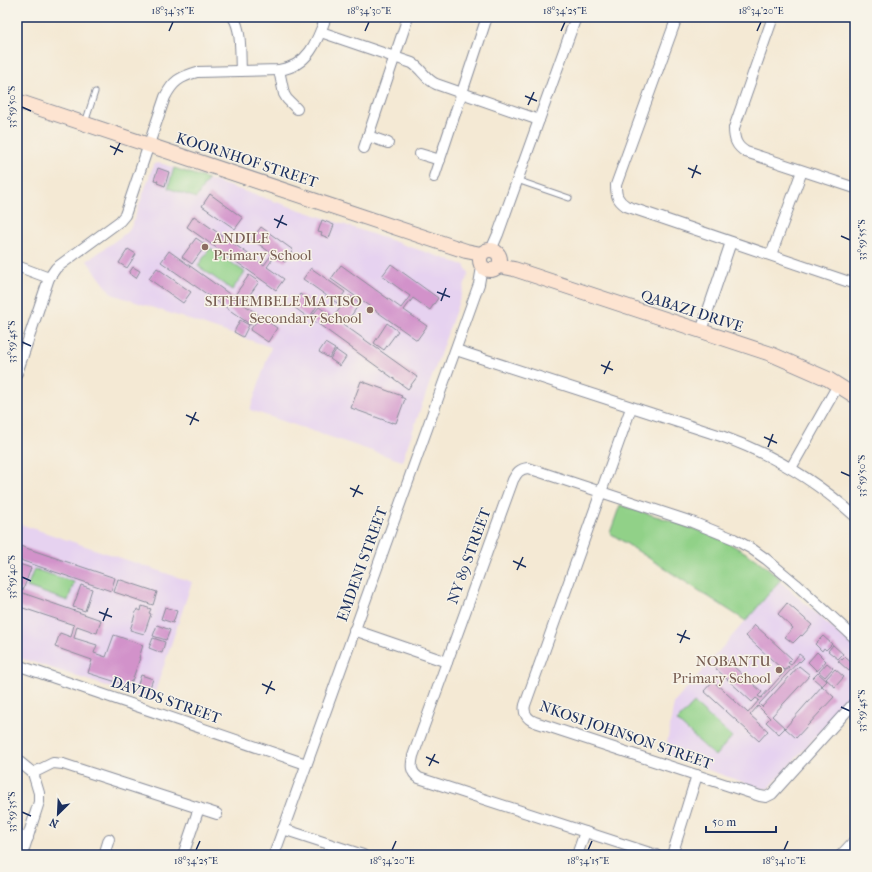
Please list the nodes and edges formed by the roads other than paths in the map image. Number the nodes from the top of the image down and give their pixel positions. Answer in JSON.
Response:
{"nodes":[{"id":1,"x":233,"y":17,"type":"edge"},
{"id":2,"x":326,"y":17,"type":"edge"},
{"id":3,"x":408,"y":17,"type":"edge"},
{"id":4,"x":487,"y":17,"type":"edge"},
{"id":5,"x":576,"y":17,"type":"edge"},
{"id":6,"x":677,"y":17,"type":"edge"},
{"id":7,"x":773,"y":17,"type":"edge"},
{"id":8,"x":321,"y":32,"type":"junction"},
{"id":9,"x":395,"y":56,"type":"junction"},
{"id":10,"x":279,"y":70,"type":"junction"},
{"id":11,"x":240,"y":71,"type":"junction"},
{"id":12,"x":96,"y":92,"type":"dead end"},
{"id":13,"x":462,"y":93,"type":"junction"},
{"id":14,"x":17,"y":101,"type":"edge"},
{"id":15,"x":297,"y":109,"type":"dead end"},
{"id":16,"x":539,"y":120,"type":"junction"},
{"id":17,"x":84,"y":124,"type":"junction"},
{"id":18,"x":368,"y":136,"type":"junction"},
{"id":19,"x":388,"y":142,"type":"dead end"},
{"id":20,"x":149,"y":146,"type":"junction"},
{"id":21,"x":364,"y":148,"type":"dead end"},
{"id":22,"x":420,"y":154,"type":"dead end"},
{"id":23,"x":440,"y":160,"type":"junction"},
{"id":24,"x":802,"y":171,"type":"junction"},
{"id":25,"x":434,"y":177,"type":"dead end"},
{"id":26,"x":517,"y":180,"type":"junction"},
{"id":27,"x":855,"y":188,"type":"edge"},
{"id":28,"x":569,"y":198,"type":"dead end"},
{"id":29,"x":731,"y":242,"type":"junction"},
{"id":30,"x":771,"y":256,"type":"junction"},
{"id":31,"x":490,"y":260,"type":"junction"},
{"id":32,"x":17,"y":266,"type":"edge"},
{"id":33,"x":49,"y":278,"type":"junction"},
{"id":34,"x":855,"y":284,"type":"edge"},
{"id":35,"x":701,"y":331,"type":"junction"},
{"id":36,"x":21,"y":347,"type":"edge"},
{"id":37,"x":456,"y":350,"type":"junction"},
{"id":38,"x":17,"y":373,"type":"edge"},
{"id":39,"x":838,"y":385,"type":"junction"},
{"id":40,"x":855,"y":396,"type":"edge"},
{"id":41,"x":631,"y":408,"type":"junction"},
{"id":42,"x":791,"y":468,"type":"junction"},
{"id":43,"x":601,"y":492,"type":"junction"},
{"id":44,"x":855,"y":516,"type":"edge"},
{"id":45,"x":354,"y":630,"type":"junction"},
{"id":46,"x":855,"y":638,"type":"edge"},
{"id":47,"x":447,"y":662,"type":"junction"},
{"id":48,"x":17,"y":665,"type":"edge"},
{"id":49,"x":855,"y":702,"type":"edge"},
{"id":50,"x":17,"y":760,"type":"edge"},
{"id":51,"x":306,"y":764,"type":"junction"},
{"id":52,"x":33,"y":773,"type":"junction"},
{"id":53,"x":697,"y":775,"type":"junction"},
{"id":54,"x":199,"y":808,"type":"junction"},
{"id":55,"x":217,"y":814,"type":"dead end"},
{"id":56,"x":283,"y":829,"type":"junction"},
{"id":57,"x":585,"y":832,"type":"junction"},
{"id":58,"x":17,"y":835,"type":"edge"},
{"id":59,"x":28,"y":838,"type":"junction"},
{"id":60,"x":109,"y":839,"type":"dead end"},
{"id":61,"x":855,"y":840,"type":"edge"},
{"id":62,"x":22,"y":855,"type":"edge"},
{"id":63,"x":104,"y":855,"type":"edge"},
{"id":64,"x":183,"y":855,"type":"edge"},
{"id":65,"x":274,"y":855,"type":"edge"},
{"id":66,"x":364,"y":855,"type":"edge"},
{"id":67,"x":578,"y":855,"type":"edge"},
{"id":68,"x":656,"y":855,"type":"edge"},
{"id":69,"x":672,"y":855,"type":"edge"},
{"id":70,"x":841,"y":855,"type":"edge"}],
"edges":[{"from":1,"to":11,"type":"street"},
{"from":2,"to":8,"type":"street"},
{"from":3,"to":9,"type":"street"},
{"from":4,"to":13,"type":"street"},
{"from":5,"to":16,"type":"street","name":"EMDENI STREET"},
{"from":6,"to":29,"type":"street"},
{"from":7,"to":24,"type":"street"},
{"from":8,"to":9,"type":"street"},
{"from":8,"to":10,"type":"street"},
{"from":9,"to":13,"type":"street"},
{"from":9,"to":18,"type":"street"},
{"from":10,"to":11,"type":"street"},
{"from":10,"to":15,"type":"street"},
{"from":11,"to":20,"type":"street"},
{"from":12,"to":17,"type":"lane"},
{"from":13,"to":16,"type":"street"},
{"from":13,"to":23,"type":"street"},
{"from":14,"to":17,"type":"street","name":"KOORNHOF STREET"},
{"from":16,"to":26,"type":"street","name":"EMDENI STREET"},
{"from":17,"to":20,"type":"street","name":"KOORNHOF STREET"},
{"from":18,"to":19,"type":"street"},
{"from":18,"to":21,"type":"street"},
{"from":20,"to":31,"type":"street","name":"KOORNHOF STREET"},
{"from":20,"to":33,"type":"street"},
{"from":22,"to":23,"type":"street"},
{"from":23,"to":25,"type":"street"},
{"from":24,"to":27,"type":"street"},
{"from":24,"to":30,"type":"street"},
{"from":26,"to":28,"type":"lane"},
{"from":26,"to":31,"type":"street","name":"EMDENI STREET"},
{"from":29,"to":30,"type":"street"},
{"from":29,"to":35,"type":"street"},
{"from":30,"to":34,"type":"street"},
{"from":31,"to":35,"type":"street","name":"QABAZI DRIVE"},
{"from":31,"to":37,"type":"street","name":"EMDENI STREET"},
{"from":32,"to":33,"type":"street"},
{"from":33,"to":36,"type":"street"},
{"from":35,"to":39,"type":"street","name":"QABAZI DRIVE"},
{"from":36,"to":38,"type":"street"},
{"from":37,"to":41,"type":"street"},
{"from":37,"to":45,"type":"street","name":"EMDENI STREET"},
{"from":39,"to":40,"type":"street","name":"QABAZI DRIVE"},
{"from":39,"to":42,"type":"street"},
{"from":41,"to":42,"type":"street"},
{"from":41,"to":43,"type":"street","name":"NKOSI JOHNSON STREET"},
{"from":42,"to":44,"type":"street"},
{"from":43,"to":46,"type":"street","name":"NY 89 STREET"},
{"from":43,"to":47,"type":"street","name":"NY 89 STREET"},
{"from":43,"to":53,"type":"street","name":"NKOSI JOHNSON STREET"},
{"from":45,"to":47,"type":"street"},
{"from":45,"to":51,"type":"street","name":"EMDENI STREET"},
{"from":47,"to":57,"type":"street","name":"NY 89 STREET"},
{"from":48,"to":51,"type":"street","name":"DAVIDS STREET"},
{"from":49,"to":53,"type":"street","name":"NKOSI JOHNSON STREET"},
{"from":50,"to":52,"type":"street"},
{"from":51,"to":56,"type":"street","name":"EMDENI STREET"},
{"from":52,"to":54,"type":"street"},
{"from":52,"to":59,"type":"street"},
{"from":53,"to":69,"type":"street"},
{"from":54,"to":55,"type":"street"},
{"from":54,"to":64,"type":"street"},
{"from":56,"to":65,"type":"street","name":"EMDENI STREET"},
{"from":56,"to":66,"type":"street"},
{"from":57,"to":67,"type":"street"},
{"from":57,"to":68,"type":"street","name":"NY 89 STREET"},
{"from":58,"to":59,"type":"street"},
{"from":59,"to":62,"type":"street"},
{"from":60,"to":63,"type":"street"},
{"from":61,"to":70,"type":"street"}]}
